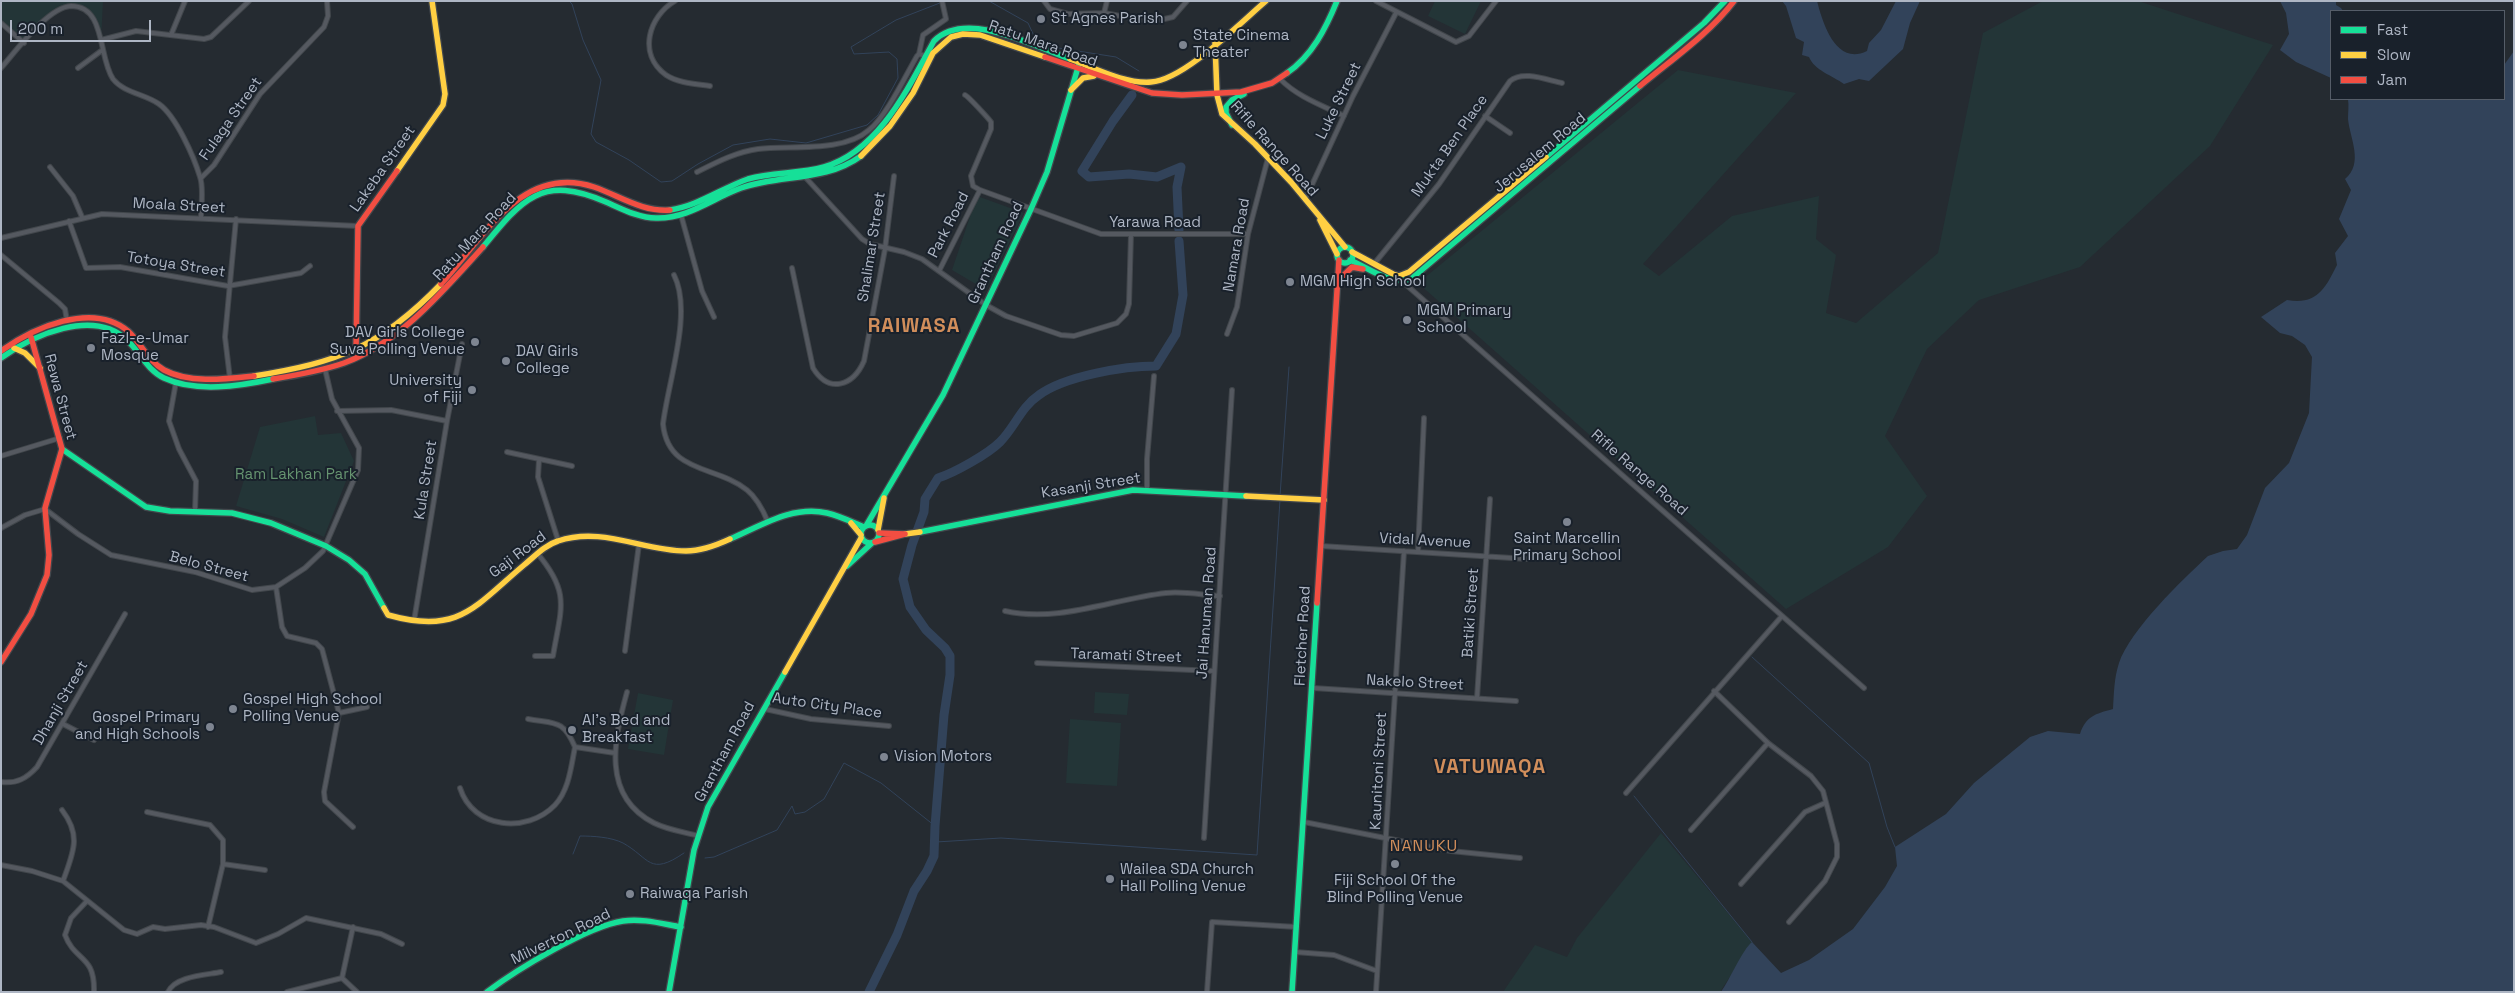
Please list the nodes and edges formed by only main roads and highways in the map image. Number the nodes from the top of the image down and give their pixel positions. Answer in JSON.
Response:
{"nodes":[{"id":1,"x":432,"y":1,"type":"edge"},
{"id":2,"x":1266,"y":1,"type":"edge"},
{"id":3,"x":1337,"y":1,"type":"edge"},
{"id":4,"x":1725,"y":1,"type":"edge"},
{"id":5,"x":1734,"y":1,"type":"edge"},
{"id":6,"x":1215,"y":43,"type":"junction"},
{"id":7,"x":1079,"y":62,"type":"junction"},
{"id":8,"x":1078,"y":69,"type":"junction"},
{"id":9,"x":1098,"y":76,"type":"junction"},
{"id":10,"x":1255,"y":89,"type":"junction"},
{"id":11,"x":1071,"y":90,"type":"junction"},
{"id":12,"x":1217,"y":94,"type":"junction"},
{"id":13,"x":1232,"y":125,"type":"junction"},
{"id":14,"x":1319,"y":217,"type":"junction"},
{"id":15,"x":1345,"y":247,"type":"junction"},
{"id":16,"x":1352,"y":252,"type":"junction"},
{"id":17,"x":1338,"y":257,"type":"junction"},
{"id":18,"x":1348,"y":261,"type":"junction"},
{"id":19,"x":1383,"y":276,"type":"junction"},
{"id":20,"x":1401,"y":278,"type":"junction"},
{"id":21,"x":1338,"y":281,"type":"junction"},
{"id":22,"x":67,"y":321,"type":"junction"},
{"id":23,"x":69,"y":329,"type":"junction"},
{"id":24,"x":31,"y":337,"type":"junction"},
{"id":25,"x":14,"y":348,"type":"junction"},
{"id":26,"x":356,"y":350,"type":"junction"},
{"id":27,"x":1,"y":351,"type":"edge"},
{"id":28,"x":356,"y":357,"type":"junction"},
{"id":29,"x":1,"y":358,"type":"edge"},
{"id":30,"x":323,"y":362,"type":"junction"},
{"id":31,"x":40,"y":368,"type":"junction"},
{"id":32,"x":325,"y":369,"type":"junction"},
{"id":33,"x":62,"y":449,"type":"junction"},
{"id":34,"x":884,"y":497,"type":"junction"},
{"id":35,"x":1324,"y":500,"type":"junction"},
{"id":36,"x":849,"y":522,"type":"junction"},
{"id":37,"x":865,"y":527,"type":"junction"},
{"id":38,"x":879,"y":532,"type":"junction"},
{"id":39,"x":908,"y":534,"type":"junction"},
{"id":40,"x":861,"y":537,"type":"junction"},
{"id":41,"x":873,"y":542,"type":"junction"},
{"id":42,"x":842,"y":570,"type":"junction"},
{"id":43,"x":4,"y":649,"type":"edge"},
{"id":44,"x":1,"y":662,"type":"edge"},
{"id":45,"x":681,"y":928,"type":"junction"},
{"id":46,"x":487,"y":992,"type":"edge"},
{"id":47,"x":669,"y":992,"type":"edge"},
{"id":48,"x":1292,"y":992,"type":"edge"}],
"edges":[{"from":1,"to":26,"type":"main road","name":"Lakeba Street"},
{"from":2,"to":6,"type":"main road","name":"Ratu Mara Road"},
{"from":3,"to":10,"type":"main road","name":"Ratu Mara Road"},
{"from":4,"to":20,"type":"main road","name":"Jerusalem Road"},
{"from":5,"to":20,"type":"main road","name":"Jerusalem Road"},
{"from":6,"to":7,"type":"main road","name":"Ratu Mara Road"},
{"from":6,"to":12,"type":"main road","name":"Rifle Range Road"},
{"from":7,"to":8,"type":"main road","name":"Grantham Road"},
{"from":7,"to":26,"type":"main road","name":"Ratu Mara Road"},
{"from":8,"to":9,"type":"main road","name":"Ratu Mara Road"},
{"from":8,"to":11,"type":"main road","name":"Grantham Road"},
{"from":8,"to":28,"type":"main road","name":"Ratu Mara Road"},
{"from":9,"to":11,"type":"main road"},
{"from":9,"to":12,"type":"main road","name":"Ratu Mara Road"},
{"from":10,"to":12,"type":"main road","name":"Ratu Mara Road"},
{"from":10,"to":13,"type":"main road"},
{"from":11,"to":34,"type":"main road","name":"Grantham Road"},
{"from":12,"to":13,"type":"main road","name":"Rifle Range Road"},
{"from":13,"to":14,"type":"main road","name":"Rifle Range Road"},
{"from":14,"to":15,"type":"main road","name":"Rifle Range Road"},
{"from":14,"to":17,"type":"main road","name":"Rifle Range Road"},
{"from":15,"to":16,"type":"main road","name":"Rifle Range Road"},
{"from":15,"to":17,"type":"main road"},
{"from":16,"to":18,"type":"main road","name":"Fletcher Road"},
{"from":16,"to":20,"type":"main road"},
{"from":17,"to":18,"type":"main road"},
{"from":17,"to":21,"type":"main road","name":"Fletcher Road"},
{"from":18,"to":19,"type":"main road"},
{"from":18,"to":21,"type":"main road","name":"Fletcher Road"},
{"from":19,"to":20,"type":"main road"},
{"from":19,"to":21,"type":"main road"},
{"from":21,"to":35,"type":"main road","name":"Fletcher Road"},
{"from":22,"to":23,"type":"main road"},
{"from":22,"to":24,"type":"main road","name":"Ratu Mara Road"},
{"from":22,"to":30,"type":"main road","name":"Ratu Mara Road"},
{"from":23,"to":24,"type":"main road","name":"Ratu Mara Road"},
{"from":23,"to":32,"type":"main road","name":"Ratu Mara Road"},
{"from":24,"to":25,"type":"main road","name":"Ratu Mara Road"},
{"from":24,"to":27,"type":"main road","name":"Ratu Mara Road"},
{"from":24,"to":31,"type":"main road","name":"Rewa Street"},
{"from":25,"to":29,"type":"main road","name":"Ratu Mara Road"},
{"from":25,"to":31,"type":"main road"},
{"from":26,"to":28,"type":"main road","name":"Lakeba Street"},
{"from":26,"to":30,"type":"main road","name":"Ratu Mara Road"},
{"from":28,"to":32,"type":"main road","name":"Ratu Mara Road"},
{"from":30,"to":32,"type":"main road"},
{"from":31,"to":33,"type":"main road","name":"Rewa Street"},
{"from":33,"to":36,"type":"main road","name":"Gaji Road"},
{"from":33,"to":43,"type":"main road","name":"Rewa Street"},
{"from":34,"to":37,"type":"main road","name":"Grantham Road"},
{"from":34,"to":38,"type":"main road","name":"Grantham Road"},
{"from":35,"to":39,"type":"main road","name":"Kasanji Street"},
{"from":35,"to":48,"type":"main road","name":"Fletcher Road"},
{"from":36,"to":37,"type":"main road","name":"Gaji Road"},
{"from":36,"to":40,"type":"main road","name":"Gaji Road"},
{"from":37,"to":38,"type":"main road"},
{"from":37,"to":40,"type":"main road"},
{"from":38,"to":39,"type":"main road","name":"Kasanji Street"},
{"from":38,"to":41,"type":"main road"},
{"from":39,"to":41,"type":"main road","name":"Kasanji Street"},
{"from":40,"to":41,"type":"main road"},
{"from":40,"to":42,"type":"main road","name":"Grantham Road"},
{"from":41,"to":42,"type":"main road","name":"Grantham Road"},
{"from":42,"to":45,"type":"main road","name":"Grantham Road"},
{"from":43,"to":44,"type":"main road","name":"Rewa Street"},
{"from":45,"to":46,"type":"main road","name":"Milverton Road"},
{"from":45,"to":47,"type":"main road","name":"Grantham Road"}]}
